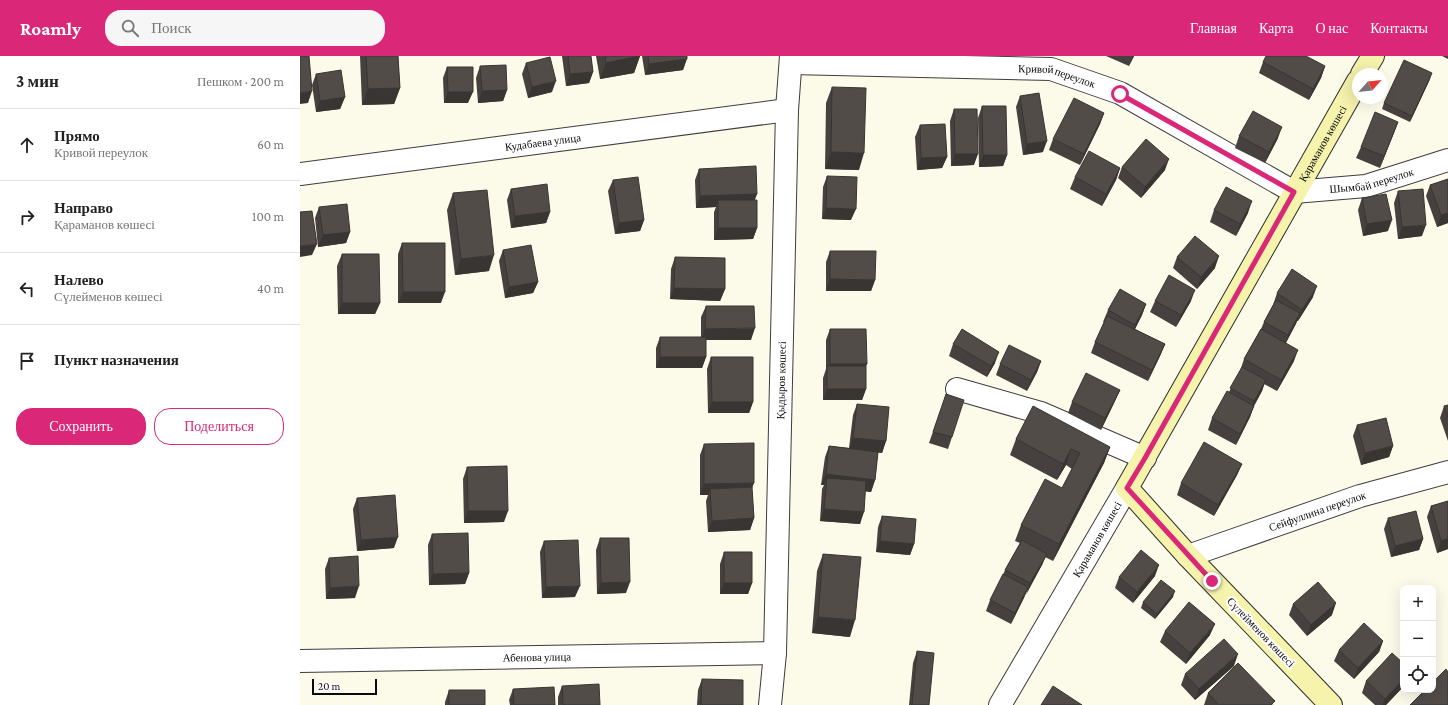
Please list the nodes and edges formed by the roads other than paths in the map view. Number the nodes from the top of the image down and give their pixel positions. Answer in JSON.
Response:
{"nodes":[{"id":1,"x":1373,"y":56,"type":"edge"},
{"id":2,"x":791,"y":59,"type":"edge"},
{"id":3,"x":1053,"y":63,"type":"edge"},
{"id":4,"x":1366,"y":68,"type":"edge"},
{"id":5,"x":1352,"y":91,"type":"edge"},
{"id":6,"x":786,"y":110,"type":"junction"},
{"id":7,"x":1448,"y":160,"type":"edge"},
{"id":8,"x":300,"y":174,"type":"edge"},
{"id":9,"x":1294,"y":192,"type":"junction"},
{"id":10,"x":957,"y":389,"type":"dead end"},
{"id":11,"x":1145,"y":458,"type":"junction"},
{"id":12,"x":1448,"y":472,"type":"edge"},
{"id":13,"x":1127,"y":488,"type":"junction"},
{"id":14,"x":1188,"y":556,"type":"junction"},
{"id":15,"x":775,"y":653,"type":"junction"},
{"id":16,"x":300,"y":661,"type":"edge"},
{"id":17,"x":770,"y":705,"type":"edge"},
{"id":18,"x":1000,"y":705,"type":"edge"},
{"id":19,"x":1331,"y":705,"type":"edge"}],
"edges":[{"from":1,"to":4,"type":"main road"},
{"from":2,"to":3,"type":"street","name":"Кривой переулок"},
{"from":2,"to":6,"type":"street","name":"Қыдыров көшесі"},
{"from":3,"to":9,"type":"street","name":"Кривой переулок"},
{"from":5,"to":9,"type":"main road","name":"Қараманов көшесі"},
{"from":6,"to":8,"type":"street","name":"Кудабаева улица"},
{"from":6,"to":15,"type":"street","name":"Қыдыров көшесі"},
{"from":7,"to":9,"type":"street","name":"Шымбай переулок"},
{"from":9,"to":11,"type":"main road","name":"Қараманов көшесі"},
{"from":10,"to":11,"type":"street"},
{"from":11,"to":13,"type":"main road","name":"Қараманов көшесі"},
{"from":12,"to":14,"type":"street","name":"Сейфуллина переулок"},
{"from":13,"to":14,"type":"main road","name":"Сүлейменов көшесі"},
{"from":13,"to":18,"type":"street","name":"Қараманов көшесі"},
{"from":14,"to":19,"type":"main road","name":"Сүлейменов көшесі"},
{"from":15,"to":16,"type":"street","name":"Абенова улица"},
{"from":15,"to":17,"type":"street","name":"Қыдыров көшесі"}]}
